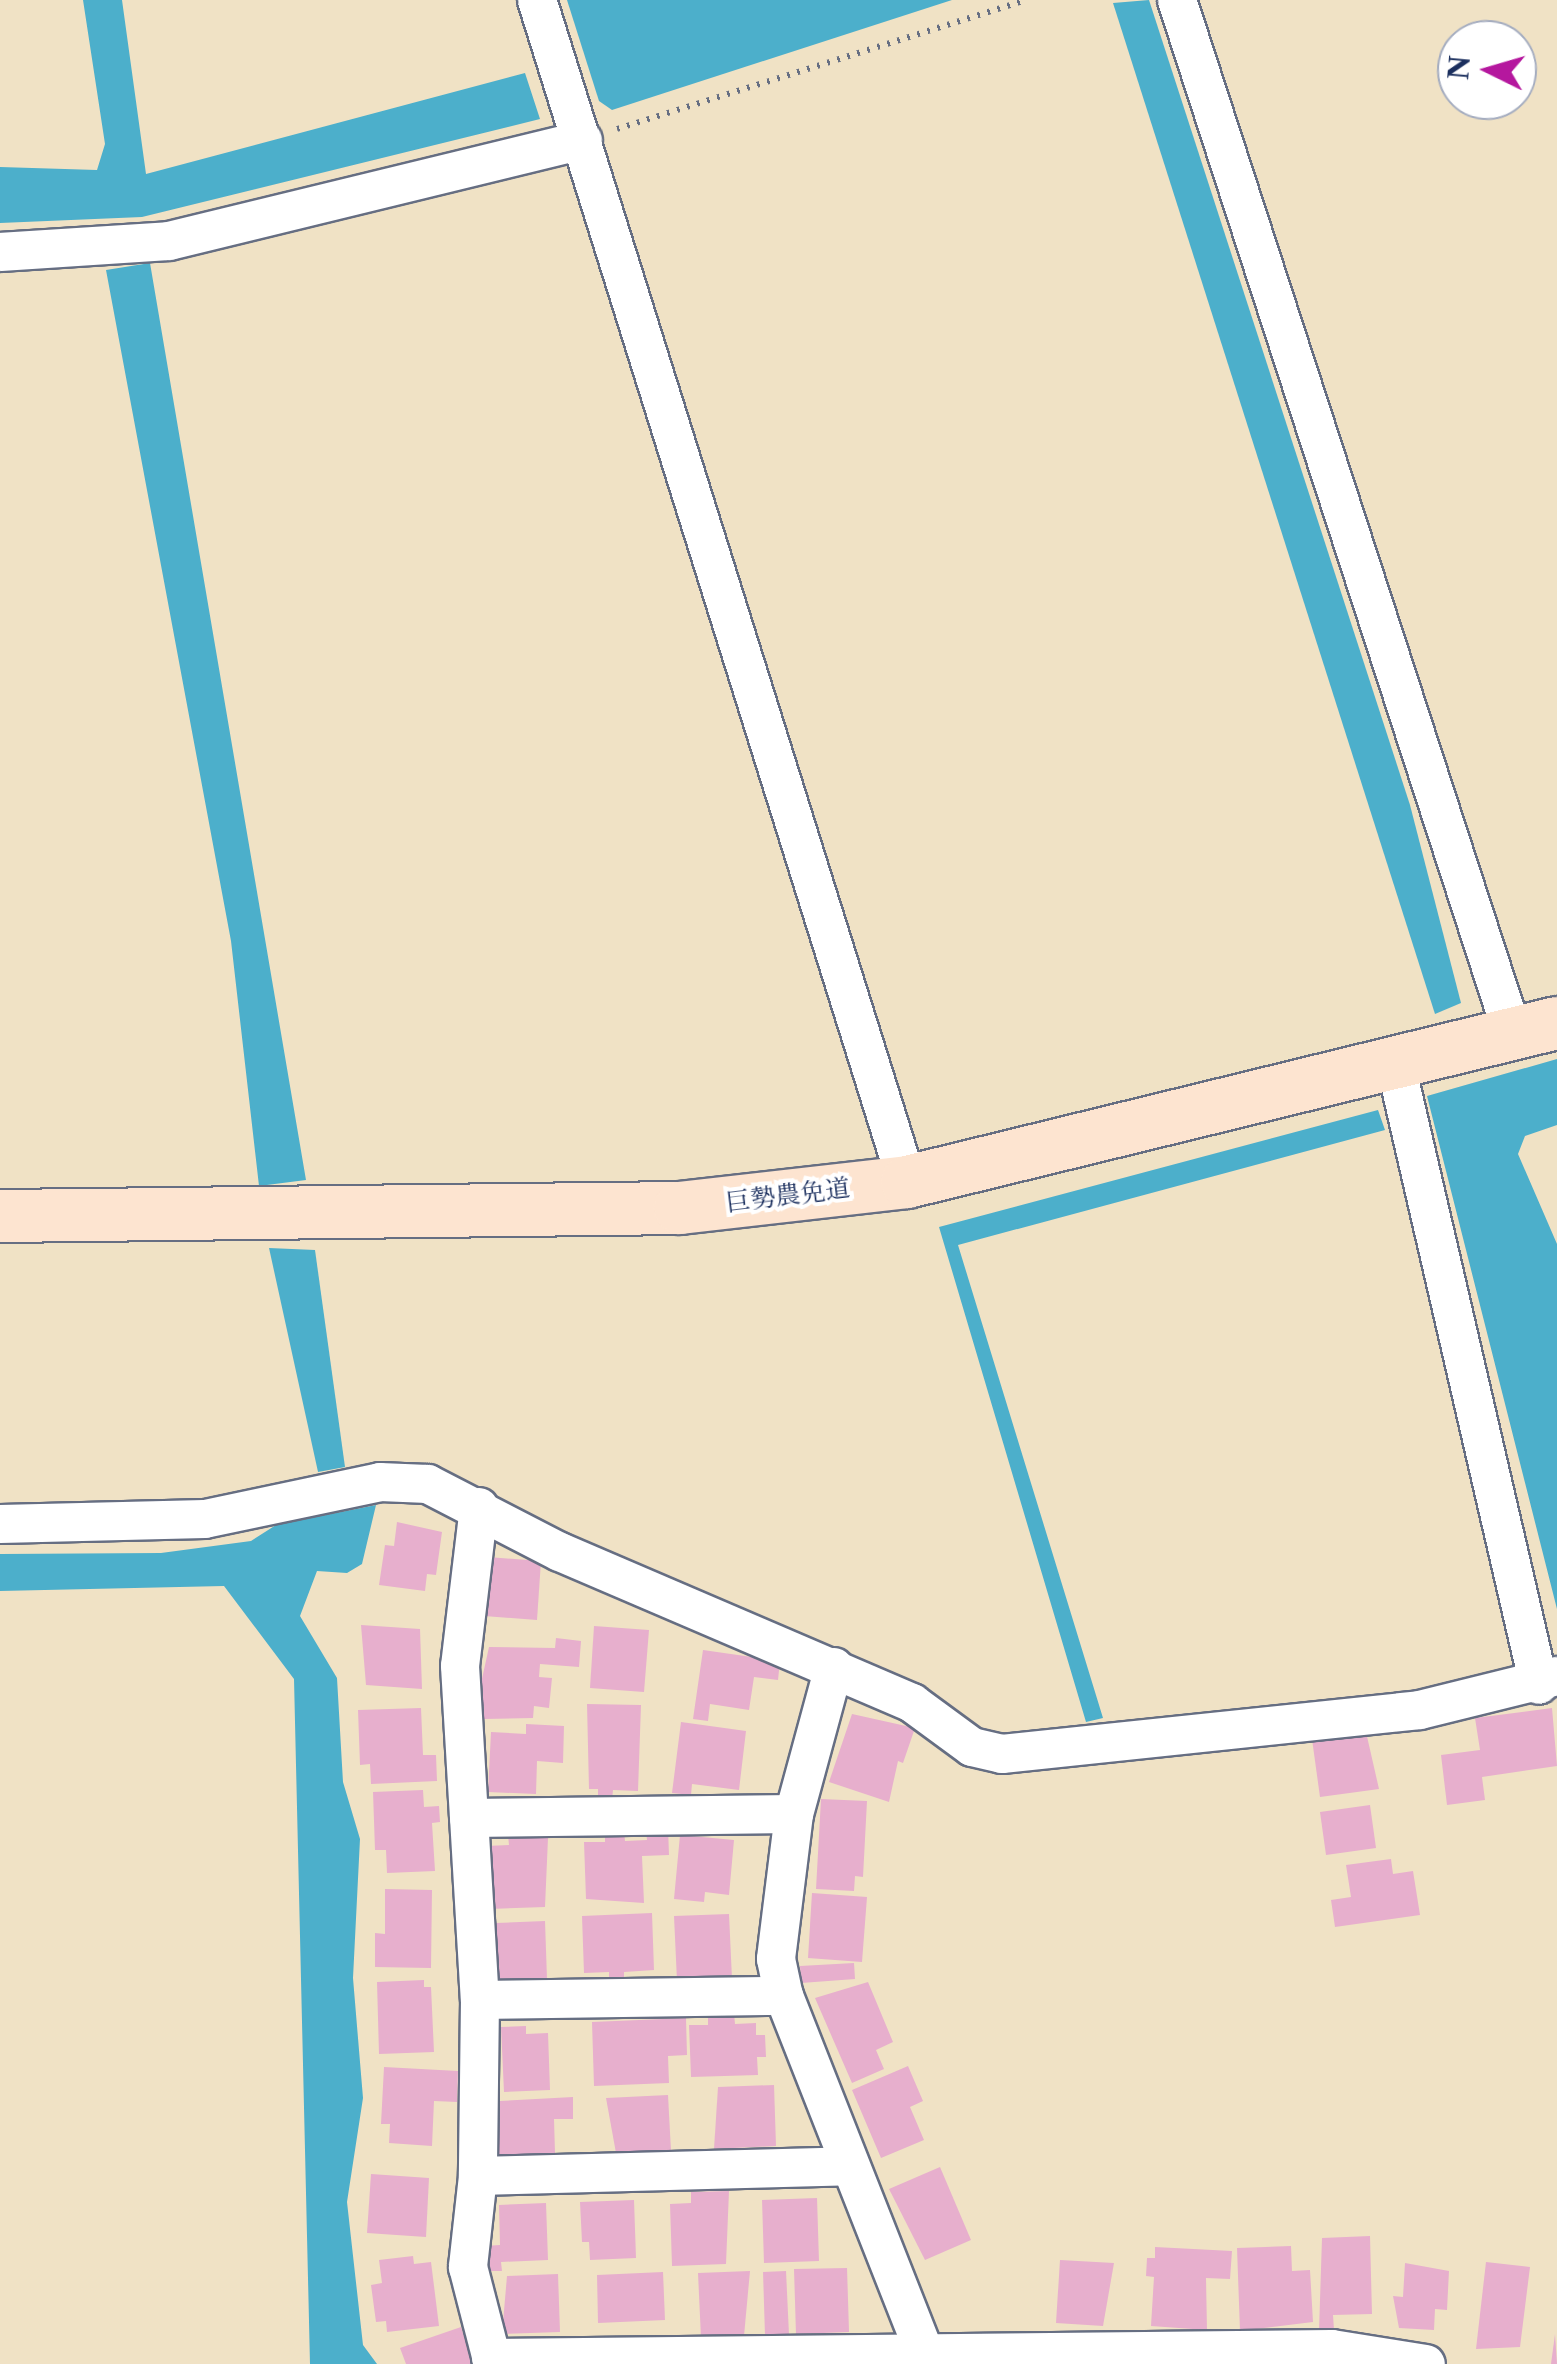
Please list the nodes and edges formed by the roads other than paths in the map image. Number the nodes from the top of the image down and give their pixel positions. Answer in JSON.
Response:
{"nodes":[{"id":1,"x":538,"y":0,"type":"edge"},
{"id":2,"x":1177,"y":0,"type":"edge"},
{"id":3,"x":583,"y":140,"type":"junction"},
{"id":4,"x":0,"y":252,"type":"edge"},
{"id":5,"x":1535,"y":1029,"type":"edge"},
{"id":6,"x":1396,"y":1066,"type":"junction"},
{"id":7,"x":907,"y":1182,"type":"junction"},
{"id":8,"x":0,"y":1216,"type":"edge"},
{"id":9,"x":479,"y":1507,"type":"junction"},
{"id":10,"x":0,"y":1524,"type":"edge"},
{"id":11,"x":834,"y":1667,"type":"junction"},
{"id":12,"x":1548,"y":1681,"type":"edge"},
{"id":13,"x":794,"y":1814,"type":"junction"},
{"id":14,"x":469,"y":1818,"type":"junction"},
{"id":15,"x":784,"y":1996,"type":"junction"},
{"id":16,"x":480,"y":2000,"type":"junction"},
{"id":17,"x":850,"y":2166,"type":"junction"},
{"id":18,"x":478,"y":2176,"type":"junction"},
{"id":19,"x":923,"y":2356,"type":"edge"},
{"id":20,"x":492,"y":2361,"type":"edge"},
{"id":21,"x":1426,"y":2364,"type":"edge"}],
"edges":[{"from":1,"to":3,"type":"street"},
{"from":2,"to":5,"type":"street"},
{"from":3,"to":4,"type":"street"},
{"from":3,"to":7,"type":"street"},
{"from":5,"to":6,"type":"street","name":"巨勢農免道"},
{"from":6,"to":7,"type":"street","name":"巨勢農免道"},
{"from":6,"to":12,"type":"street"},
{"from":7,"to":8,"type":"street","name":"巨勢農免道"},
{"from":9,"to":10,"type":"street"},
{"from":9,"to":11,"type":"street"},
{"from":9,"to":14,"type":"street"},
{"from":11,"to":12,"type":"street"},
{"from":11,"to":13,"type":"street"},
{"from":13,"to":14,"type":"street"},
{"from":13,"to":15,"type":"street"},
{"from":14,"to":16,"type":"street"},
{"from":15,"to":16,"type":"street"},
{"from":15,"to":17,"type":"street"},
{"from":16,"to":18,"type":"street"},
{"from":17,"to":18,"type":"street"},
{"from":17,"to":19,"type":"street"},
{"from":18,"to":20,"type":"street"},
{"from":19,"to":20,"type":"street"},
{"from":19,"to":21,"type":"street"}]}
